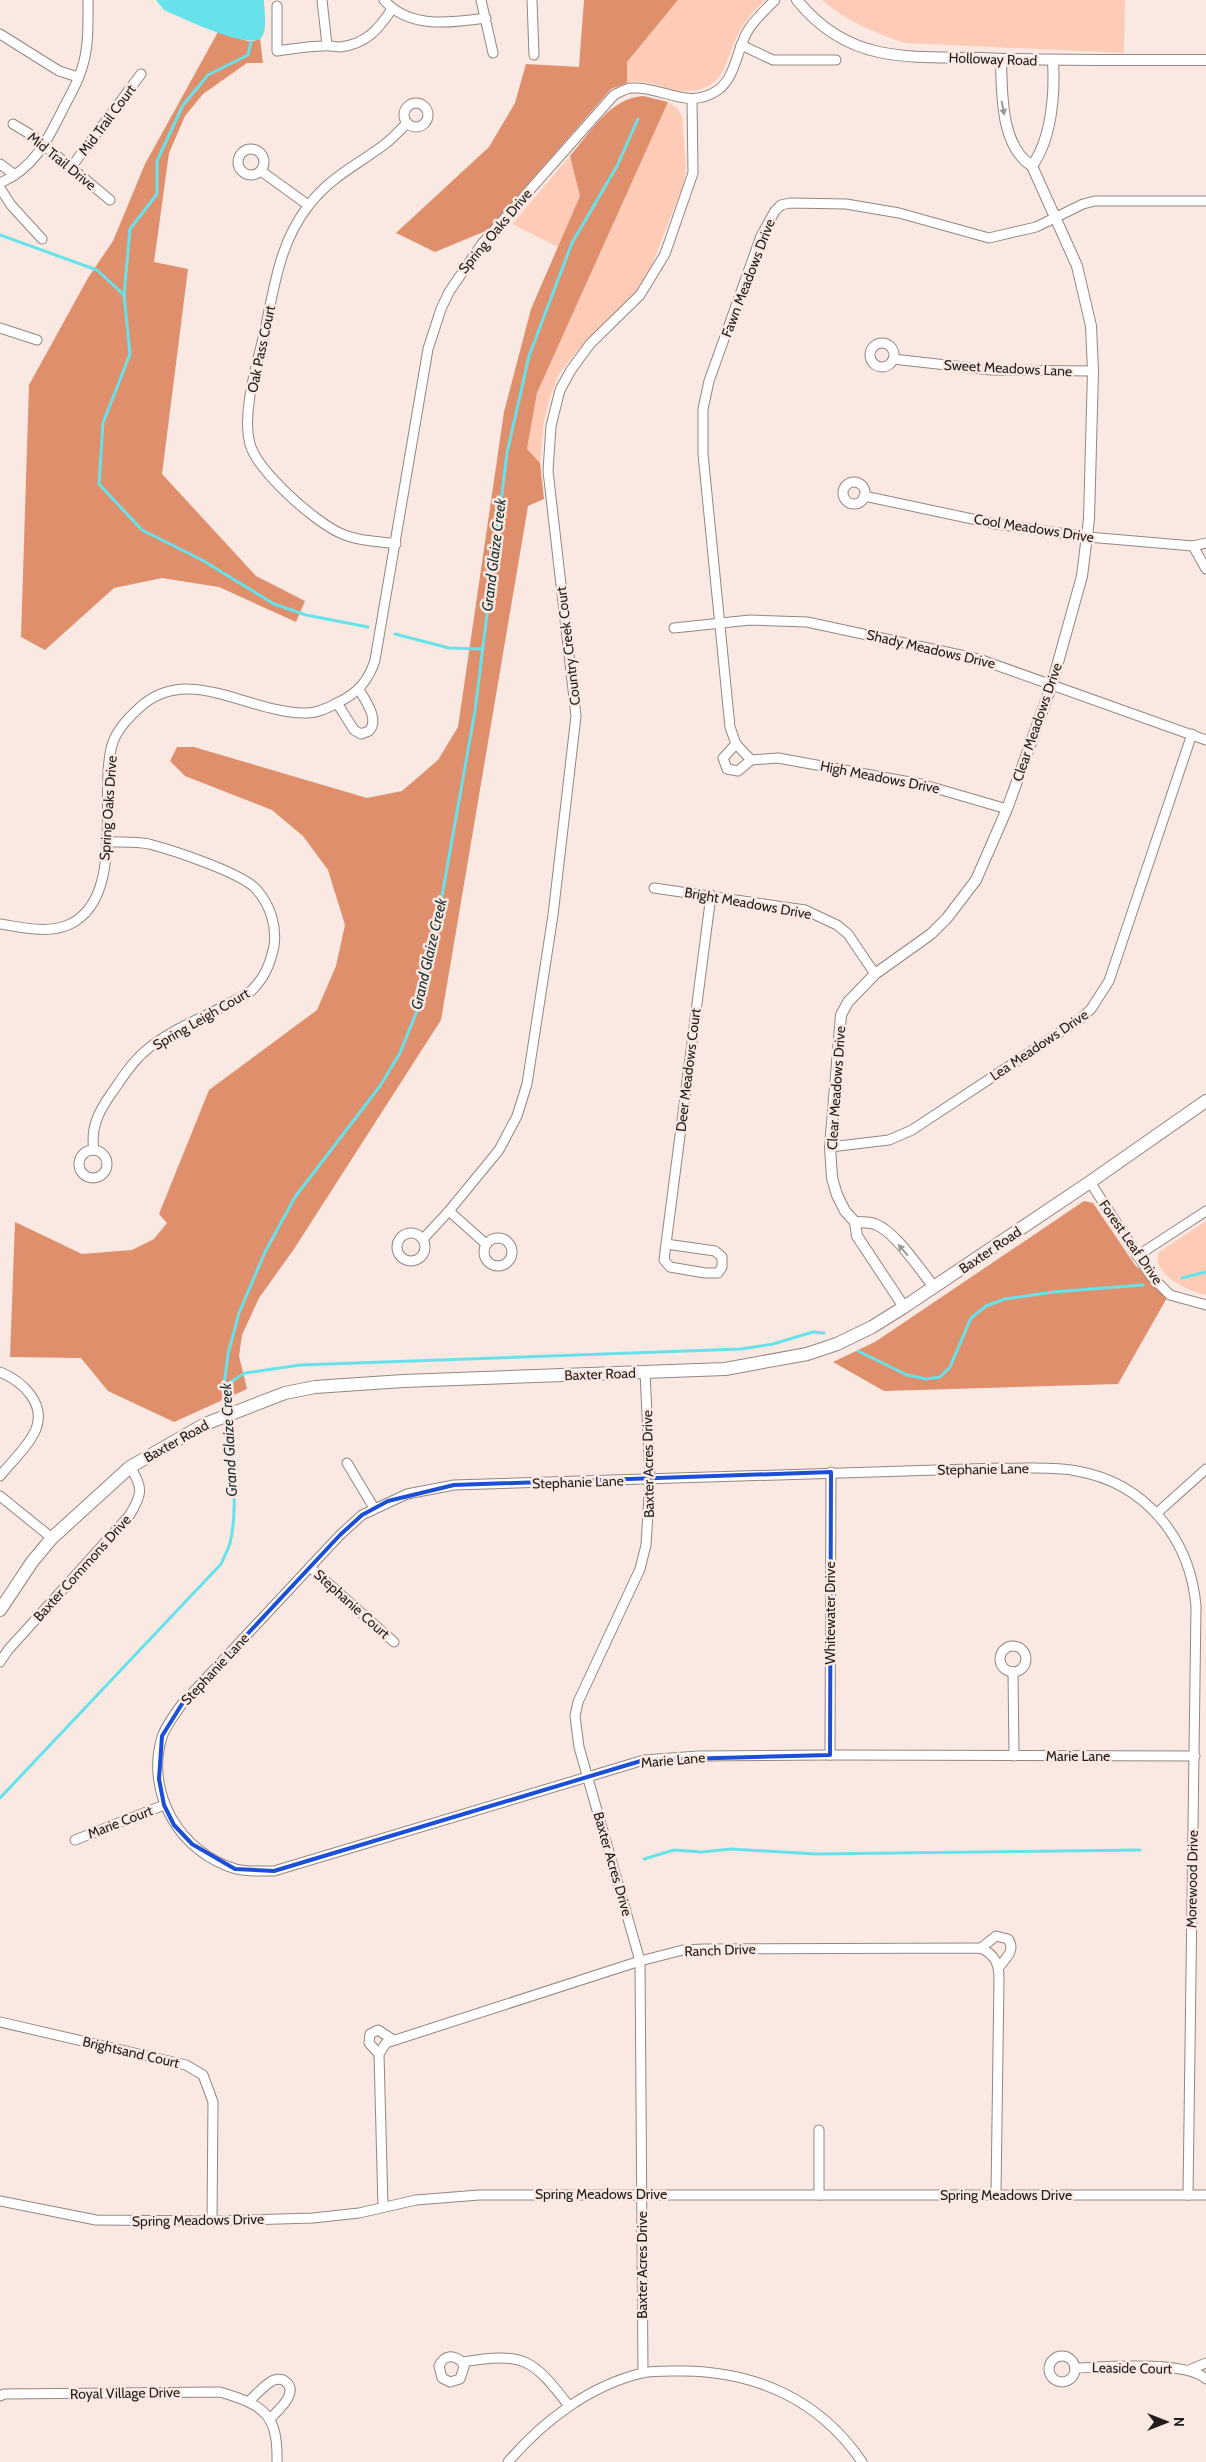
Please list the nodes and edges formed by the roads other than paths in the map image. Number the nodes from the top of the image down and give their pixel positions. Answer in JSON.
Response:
{"nodes":[{"id":1,"x":88,"y":0,"type":"edge"},
{"id":2,"x":322,"y":0,"type":"edge"},
{"id":3,"x":384,"y":0,"type":"edge"},
{"id":4,"x":481,"y":0,"type":"edge"},
{"id":5,"x":532,"y":0,"type":"edge"},
{"id":6,"x":774,"y":0,"type":"edge"},
{"id":7,"x":797,"y":0,"type":"edge"},
{"id":8,"x":277,"y":6,"type":"dead end"},
{"id":9,"x":392,"y":9,"type":"junction"},
{"id":10,"x":486,"y":18,"type":"junction"},
{"id":11,"x":0,"y":34,"type":"edge"},
{"id":12,"x":740,"y":45,"type":"junction"},
{"id":13,"x":327,"y":46,"type":"junction"},
{"id":14,"x":493,"y":53,"type":"dead end"},
{"id":15,"x":534,"y":54,"type":"dead end"},
{"id":16,"x":1001,"y":59,"type":"junction"},
{"id":17,"x":836,"y":60,"type":"dead end"},
{"id":18,"x":1054,"y":60,"type":"junction"},
{"id":19,"x":1206,"y":60,"type":"edge"},
{"id":20,"x":141,"y":74,"type":"dead end"},
{"id":21,"x":78,"y":77,"type":"junction"},
{"id":22,"x":692,"y":99,"type":"junction"},
{"id":23,"x":407,"y":123,"type":"dead end"},
{"id":24,"x":13,"y":124,"type":"dead end"},
{"id":25,"x":45,"y":146,"type":"junction"},
{"id":26,"x":0,"y":164,"type":"edge"},
{"id":27,"x":72,"y":166,"type":"junction"},
{"id":28,"x":1032,"y":166,"type":"junction"},
{"id":29,"x":262,"y":171,"type":"dead end"},
{"id":30,"x":15,"y":175,"type":"junction"},
{"id":31,"x":0,"y":183,"type":"edge"},
{"id":32,"x":0,"y":188,"type":"edge"},
{"id":33,"x":110,"y":200,"type":"dead end"},
{"id":34,"x":1206,"y":200,"type":"edge"},
{"id":35,"x":308,"y":205,"type":"junction"},
{"id":36,"x":1054,"y":218,"type":"junction"},
{"id":37,"x":42,"y":240,"type":"dead end"},
{"id":38,"x":0,"y":328,"type":"edge"},
{"id":39,"x":37,"y":340,"type":"dead end"},
{"id":40,"x":893,"y":359,"type":"dead end"},
{"id":41,"x":1093,"y":371,"type":"junction"},
{"id":42,"x":864,"y":496,"type":"dead end"},
{"id":43,"x":1088,"y":537,"type":"junction"},
{"id":44,"x":1206,"y":543,"type":"edge"},
{"id":45,"x":396,"y":544,"type":"junction"},
{"id":46,"x":1193,"y":546,"type":"junction"},
{"id":47,"x":1206,"y":569,"type":"edge"},
{"id":48,"x":721,"y":623,"type":"junction"},
{"id":49,"x":674,"y":628,"type":"dead end"},
{"id":50,"x":1052,"y":684,"type":"junction"},
{"id":51,"x":359,"y":689,"type":"junction"},
{"id":52,"x":337,"y":703,"type":"junction"},
{"id":53,"x":1192,"y":734,"type":"junction"},
{"id":54,"x":1206,"y":740,"type":"edge"},
{"id":55,"x":736,"y":744,"type":"junction"},
{"id":56,"x":751,"y":760,"type":"junction"},
{"id":57,"x":1008,"y":809,"type":"junction"},
{"id":58,"x":107,"y":842,"type":"junction"},
{"id":59,"x":654,"y":888,"type":"dead end"},
{"id":60,"x":711,"y":896,"type":"junction"},
{"id":61,"x":0,"y":924,"type":"edge"},
{"id":62,"x":875,"y":974,"type":"junction"},
{"id":63,"x":1206,"y":1101,"type":"edge"},
{"id":64,"x":830,"y":1147,"type":"junction"},
{"id":65,"x":94,"y":1150,"type":"dead end"},
{"id":66,"x":1090,"y":1182,"type":"junction"},
{"id":67,"x":449,"y":1211,"type":"junction"},
{"id":68,"x":1206,"y":1211,"type":"edge"},
{"id":69,"x":855,"y":1222,"type":"junction"},
{"id":70,"x":423,"y":1239,"type":"dead end"},
{"id":71,"x":486,"y":1244,"type":"dead end"},
{"id":72,"x":666,"y":1244,"type":"junction"},
{"id":73,"x":1137,"y":1256,"type":"junction"},
{"id":74,"x":934,"y":1287,"type":"junction"},
{"id":75,"x":1206,"y":1305,"type":"edge"},
{"id":76,"x":904,"y":1307,"type":"junction"},
{"id":77,"x":0,"y":1372,"type":"edge"},
{"id":78,"x":645,"y":1372,"type":"junction"},
{"id":79,"x":347,"y":1463,"type":"dead end"},
{"id":80,"x":130,"y":1467,"type":"junction"},
{"id":81,"x":1206,"y":1469,"type":"edge"},
{"id":82,"x":831,"y":1472,"type":"junction"},
{"id":83,"x":0,"y":1476,"type":"edge"},
{"id":84,"x":650,"y":1479,"type":"junction"},
{"id":85,"x":0,"y":1496,"type":"edge"},
{"id":86,"x":374,"y":1508,"type":"junction"},
{"id":87,"x":1157,"y":1513,"type":"junction"},
{"id":88,"x":52,"y":1538,"type":"junction"},
{"id":89,"x":310,"y":1566,"type":"junction"},
{"id":90,"x":0,"y":1610,"type":"edge"},
{"id":91,"x":394,"y":1642,"type":"dead end"},
{"id":92,"x":0,"y":1662,"type":"edge"},
{"id":93,"x":1013,"y":1672,"type":"dead end"},
{"id":94,"x":830,"y":1755,"type":"junction"},
{"id":95,"x":1014,"y":1756,"type":"junction"},
{"id":96,"x":1195,"y":1756,"type":"junction"},
{"id":97,"x":588,"y":1776,"type":"junction"},
{"id":98,"x":164,"y":1805,"type":"junction"},
{"id":99,"x":75,"y":1840,"type":"dead end"},
{"id":100,"x":981,"y":1948,"type":"junction"},
{"id":101,"x":640,"y":1961,"type":"junction"},
{"id":102,"x":999,"y":1967,"type":"junction"},
{"id":103,"x":0,"y":2022,"type":"edge"},
{"id":104,"x":392,"y":2039,"type":"junction"},
{"id":105,"x":379,"y":2054,"type":"junction"},
{"id":106,"x":818,"y":2130,"type":"dead end"},
{"id":107,"x":642,"y":2194,"type":"junction"},
{"id":108,"x":996,"y":2194,"type":"junction"},
{"id":109,"x":1188,"y":2195,"type":"junction"},
{"id":110,"x":1206,"y":2195,"type":"edge"},
{"id":111,"x":819,"y":2196,"type":"junction"},
{"id":112,"x":0,"y":2202,"type":"edge"},
{"id":113,"x":383,"y":2207,"type":"junction"},
{"id":114,"x":212,"y":2221,"type":"junction"},
{"id":115,"x":462,"y":2362,"type":"dead end"},
{"id":116,"x":1206,"y":2363,"type":"edge"},
{"id":117,"x":1075,"y":2368,"type":"dead end"},
{"id":118,"x":1189,"y":2370,"type":"junction"},
{"id":119,"x":643,"y":2373,"type":"junction"},
{"id":120,"x":1206,"y":2379,"type":"edge"},
{"id":121,"x":0,"y":2396,"type":"edge"},
{"id":122,"x":249,"y":2401,"type":"junction"},
{"id":123,"x":570,"y":2406,"type":"junction"},
{"id":124,"x":271,"y":2418,"type":"junction"},
{"id":125,"x":277,"y":2462,"type":"edge"},
{"id":126,"x":508,"y":2462,"type":"edge"},
{"id":127,"x":862,"y":2462,"type":"edge"}],
"edges":[{"from":1,"to":21,"type":"street"},
{"from":2,"to":13,"type":"street"},
{"from":3,"to":9,"type":"street"},
{"from":4,"to":10,"type":"street"},
{"from":5,"to":15,"type":"street"},
{"from":6,"to":12,"type":"street","name":"Spring Oaks Drive"},
{"from":7,"to":16,"type":"street","name":"Holloway Road"},
{"from":8,"to":13,"type":"street"},
{"from":9,"to":10,"type":"street"},
{"from":9,"to":13,"type":"street"},
{"from":10,"to":14,"type":"street"},
{"from":11,"to":21,"type":"street"},
{"from":12,"to":17,"type":"street"},
{"from":12,"to":22,"type":"street","name":"Spring Oaks Drive"},
{"from":16,"to":18,"type":"street","name":"Holloway Road"},
{"from":16,"to":28,"type":"street","name":"Clear Meadows Drive","one_way":true},
{"from":18,"to":19,"type":"street","name":"Holloway Road"},
{"from":18,"to":28,"type":"street"},
{"from":20,"to":27,"type":"street","name":"Mid Trail Court"},
{"from":21,"to":25,"type":"street"},
{"from":22,"to":45,"type":"street","name":"Spring Oaks Drive"},
{"from":22,"to":67,"type":"street","name":"Country Creek Court"},
{"from":23,"to":35,"type":"street","name":"Oak Pass Court"},
{"from":24,"to":25,"type":"street","name":"Mid Trail Drive"},
{"from":25,"to":27,"type":"street","name":"Mid Trail Drive"},
{"from":25,"to":30,"type":"street"},
{"from":26,"to":30,"type":"street"},
{"from":27,"to":33,"type":"street","name":"Mid Trail Drive"},
{"from":28,"to":36,"type":"street","name":"Clear Meadows Drive"},
{"from":29,"to":35,"type":"street"},
{"from":30,"to":31,"type":"street"},
{"from":32,"to":37,"type":"street"},
{"from":34,"to":36,"type":"street","name":"Fawn Meadows Drive"},
{"from":35,"to":45,"type":"street","name":"Oak Pass Court"},
{"from":36,"to":41,"type":"street","name":"Clear Meadows Drive"},
{"from":36,"to":48,"type":"street","name":"Fawn Meadows Drive"},
{"from":38,"to":39,"type":"street"},
{"from":40,"to":41,"type":"street","name":"Sweet Meadows Lane"},
{"from":41,"to":43,"type":"street","name":"Clear Meadows Drive"},
{"from":42,"to":43,"type":"street","name":"Cool Meadows Drive"},
{"from":43,"to":46,"type":"street","name":"Cool Meadows Drive"},
{"from":43,"to":50,"type":"street","name":"Clear Meadows Drive"},
{"from":44,"to":46,"type":"street","name":"Cool Meadows Drive"},
{"from":45,"to":51,"type":"street","name":"Spring Oaks Drive"},
{"from":46,"to":47,"type":"street"},
{"from":48,"to":49,"type":"street","name":"Shady Meadows Drive"},
{"from":48,"to":50,"type":"street","name":"Shady Meadows Drive"},
{"from":48,"to":55,"type":"street","name":"Fawn Meadows Drive"},
{"from":50,"to":53,"type":"street","name":"Shady Meadows Drive"},
{"from":50,"to":57,"type":"street","name":"Clear Meadows Drive"},
{"from":51,"to":52,"type":"street","name":"Spring Oaks Drive"},
{"from":51,"to":52,"type":"street"},
{"from":52,"to":58,"type":"street","name":"Spring Oaks Drive"},
{"from":53,"to":54,"type":"street","name":"Shady Meadows Drive"},
{"from":53,"to":64,"type":"street","name":"Lea Meadows Drive"},
{"from":55,"to":56,"type":"street","name":"Fawn Meadows Drive"},
{"from":55,"to":56,"type":"street","name":"High Meadows Drive"},
{"from":56,"to":57,"type":"street","name":"High Meadows Drive"},
{"from":57,"to":62,"type":"street","name":"Clear Meadows Drive"},
{"from":58,"to":61,"type":"street","name":"Spring Oaks Drive"},
{"from":58,"to":65,"type":"street","name":"Spring Leigh Court"},
{"from":59,"to":60,"type":"street","name":"Bright Meadows Drive"},
{"from":60,"to":62,"type":"street","name":"Bright Meadows Drive"},
{"from":60,"to":72,"type":"street","name":"Deer Meadows Court"},
{"from":62,"to":64,"type":"street","name":"Clear Meadows Drive"},
{"from":63,"to":66,"type":"main road","name":"Baxter Road"},
{"from":64,"to":69,"type":"street","name":"Clear Meadows Drive"},
{"from":66,"to":73,"type":"street","name":"Forest Leaf Drive"},
{"from":66,"to":74,"type":"main road","name":"Baxter Road"},
{"from":67,"to":70,"type":"street","name":"Country Creek Court"},
{"from":67,"to":71,"type":"street"},
{"from":68,"to":73,"type":"street"},
{"from":74,"to":69,"type":"street","one_way":true},
{"from":69,"to":76,"type":"street","name":"Clear Meadows Drive"},
{"from":72,"to":72,"type":"street","name":"Deer Meadows Court"},
{"from":73,"to":75,"type":"street","name":"Forest Leaf Drive"},
{"from":74,"to":76,"type":"main road","name":"Baxter Road"},
{"from":76,"to":78,"type":"main road","name":"Baxter Road"},
{"from":77,"to":83,"type":"street"},
{"from":78,"to":80,"type":"main road","name":"Baxter Road"},
{"from":78,"to":84,"type":"street","name":"Baxter Acres Drive"},
{"from":79,"to":86,"type":"street"},
{"from":80,"to":88,"type":"main road","name":"Baxter Road"},
{"from":80,"to":92,"type":"street","name":"Baxter Commons Drive"},
{"from":81,"to":87,"type":"street"},
{"from":82,"to":84,"type":"street","name":"Stephanie Lane"},
{"from":82,"to":87,"type":"street","name":"Stephanie Lane"},
{"from":82,"to":94,"type":"street","name":"Whitewater Drive"},
{"from":84,"to":86,"type":"street","name":"Stephanie Lane"},
{"from":84,"to":97,"type":"street","name":"Baxter Acres Drive"},
{"from":85,"to":88,"type":"street"},
{"from":86,"to":89,"type":"street","name":"Stephanie Lane"},
{"from":87,"to":96,"type":"street","name":"Morewood Drive"},
{"from":88,"to":90,"type":"main road","name":"Baxter Road"},
{"from":89,"to":91,"type":"street","name":"Stephanie Court"},
{"from":89,"to":98,"type":"street","name":"Stephanie Lane"},
{"from":93,"to":95,"type":"street"},
{"from":94,"to":95,"type":"street","name":"Marie Lane"},
{"from":94,"to":97,"type":"street","name":"Marie Lane"},
{"from":95,"to":96,"type":"street","name":"Marie Lane"},
{"from":96,"to":109,"type":"street","name":"Morewood Drive"},
{"from":97,"to":98,"type":"street","name":"Marie Lane"},
{"from":97,"to":101,"type":"street","name":"Baxter Acres Drive"},
{"from":98,"to":99,"type":"street","name":"Marie Court"},
{"from":100,"to":101,"type":"street","name":"Ranch Drive"},
{"from":100,"to":102,"type":"street"},
{"from":100,"to":102,"type":"street"},
{"from":101,"to":104,"type":"street","name":"Ranch Drive"},
{"from":101,"to":107,"type":"street","name":"Baxter Acres Drive"},
{"from":102,"to":108,"type":"street"},
{"from":103,"to":114,"type":"street","name":"Brightsand Court"},
{"from":104,"to":105,"type":"street"},
{"from":104,"to":105,"type":"street"},
{"from":105,"to":113,"type":"street"},
{"from":106,"to":111,"type":"street"},
{"from":107,"to":111,"type":"street","name":"Spring Meadows Drive"},
{"from":107,"to":113,"type":"street","name":"Spring Meadows Drive"},
{"from":107,"to":119,"type":"street","name":"Baxter Acres Drive"},
{"from":108,"to":109,"type":"street","name":"Spring Meadows Drive"},
{"from":108,"to":111,"type":"street","name":"Spring Meadows Drive"},
{"from":109,"to":110,"type":"street","name":"Spring Meadows Drive"},
{"from":112,"to":114,"type":"street","name":"Spring Meadows Drive"},
{"from":113,"to":114,"type":"street","name":"Spring Meadows Drive"},
{"from":115,"to":123,"type":"street"},
{"from":116,"to":118,"type":"street","name":"Leaside Court"},
{"from":117,"to":118,"type":"street","name":"Leaside Court"},
{"from":118,"to":120,"type":"street","name":"Leaside Court"},
{"from":119,"to":123,"type":"street"},
{"from":119,"to":127,"type":"street"},
{"from":121,"to":122,"type":"street","name":"Royal Village Drive"},
{"from":122,"to":124,"type":"street","name":"Royal Village Drive"},
{"from":122,"to":124,"type":"street"},
{"from":123,"to":126,"type":"street"},
{"from":124,"to":125,"type":"street"}]}
